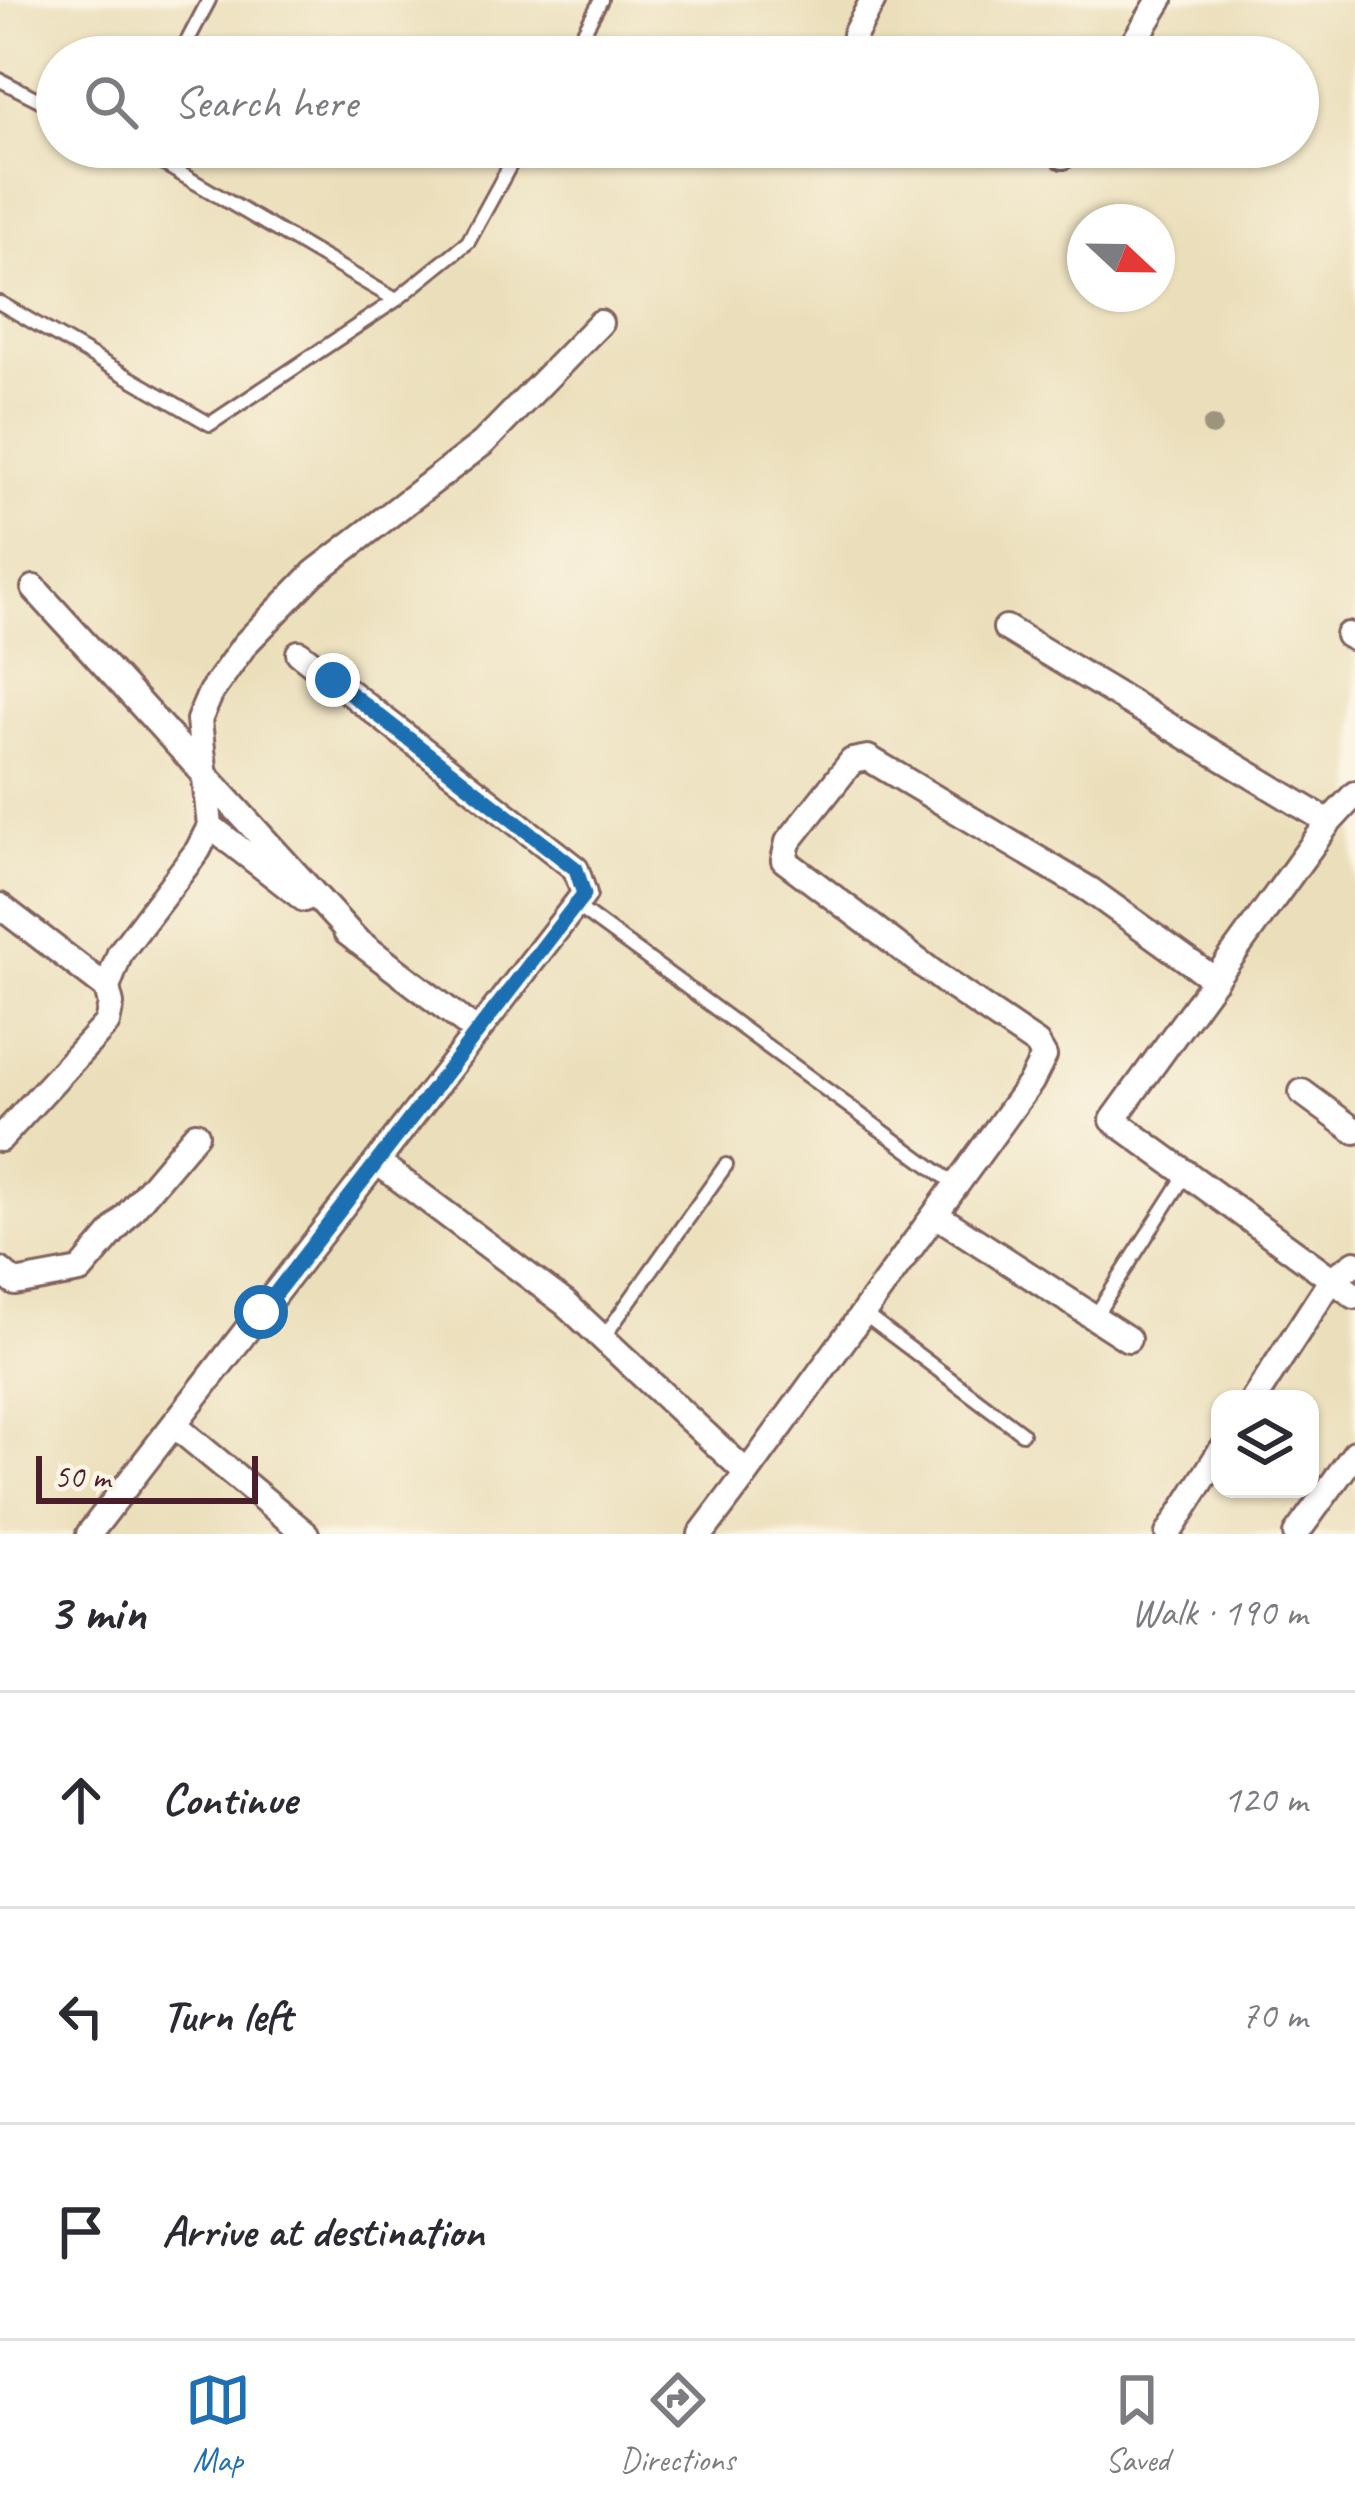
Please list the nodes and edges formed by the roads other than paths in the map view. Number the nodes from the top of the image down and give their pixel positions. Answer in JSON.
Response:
{"nodes":[{"id":1,"x":209,"y":0,"type":"edge"},
{"id":2,"x":601,"y":0,"type":"edge"},
{"id":3,"x":873,"y":0,"type":"edge"},
{"id":4,"x":1160,"y":0,"type":"edge"},
{"id":5,"x":855,"y":34,"type":"dead end"},
{"id":6,"x":190,"y":36,"type":"edge"},
{"id":7,"x":581,"y":36,"type":"edge"},
{"id":8,"x":1138,"y":36,"type":"edge"},
{"id":9,"x":0,"y":80,"type":"edge"},
{"id":10,"x":36,"y":98,"type":"edge"},
{"id":11,"x":171,"y":168,"type":"edge"},
{"id":12,"x":508,"y":168,"type":"edge"},
{"id":13,"x":397,"y":300,"type":"junction"},
{"id":14,"x":0,"y":303,"type":"edge"},
{"id":15,"x":600,"y":323,"type":"dead end"},
{"id":16,"x":34,"y":588,"type":"dead end"},
{"id":17,"x":1006,"y":628,"type":"dead end"},
{"id":18,"x":298,"y":653,"type":"dead end"},
{"id":19,"x":205,"y":775,"type":"junction"},
{"id":20,"x":1355,"y":794,"type":"edge"},
{"id":21,"x":1329,"y":822,"type":"junction"},
{"id":22,"x":209,"y":826,"type":"junction"},
{"id":23,"x":575,"y":905,"type":"junction"},
{"id":24,"x":0,"y":906,"type":"edge"},
{"id":25,"x":357,"y":940,"type":"junction"},
{"id":26,"x":1215,"y":980,"type":"junction"},
{"id":27,"x":107,"y":988,"type":"junction"},
{"id":28,"x":478,"y":1032,"type":"junction"},
{"id":29,"x":1301,"y":1092,"type":"dead end"},
{"id":30,"x":1355,"y":1131,"type":"edge"},
{"id":31,"x":196,"y":1134,"type":"dead end"},
{"id":32,"x":0,"y":1139,"type":"edge"},
{"id":33,"x":377,"y":1162,"type":"junction"},
{"id":34,"x":726,"y":1165,"type":"dead end"},
{"id":35,"x":1186,"y":1173,"type":"junction"},
{"id":36,"x":957,"y":1185,"type":"junction"},
{"id":37,"x":936,"y":1215,"type":"junction"},
{"id":38,"x":1355,"y":1263,"type":"edge"},
{"id":39,"x":0,"y":1270,"type":"edge"},
{"id":40,"x":1332,"y":1279,"type":"junction"},
{"id":41,"x":1355,"y":1296,"type":"edge"},
{"id":42,"x":864,"y":1314,"type":"junction"},
{"id":43,"x":1094,"y":1318,"type":"junction"},
{"id":44,"x":603,"y":1338,"type":"junction"},
{"id":45,"x":1128,"y":1339,"type":"dead end"},
{"id":46,"x":1260,"y":1390,"type":"edge"},
{"id":47,"x":174,"y":1425,"type":"junction"},
{"id":48,"x":1022,"y":1433,"type":"dead end"},
{"id":49,"x":1355,"y":1453,"type":"edge"},
{"id":50,"x":1211,"y":1466,"type":"edge"},
{"id":51,"x":747,"y":1472,"type":"junction"},
{"id":52,"x":88,"y":1534,"type":"edge"},
{"id":53,"x":306,"y":1534,"type":"edge"},
{"id":54,"x":701,"y":1534,"type":"edge"},
{"id":55,"x":1168,"y":1534,"type":"edge"},
{"id":56,"x":1296,"y":1534,"type":"edge"}],
"edges":[{"from":1,"to":6,"type":"lane"},
{"from":2,"to":7,"type":"lane"},
{"from":3,"to":5,"type":"street"},
{"from":4,"to":8,"type":"street"},
{"from":9,"to":10,"type":"lane"},
{"from":11,"to":13,"type":"lane"},
{"from":12,"to":13,"type":"lane"},
{"from":13,"to":14,"type":"lane"},
{"from":15,"to":19,"type":"street"},
{"from":16,"to":19,"type":"street"},
{"from":17,"to":21,"type":"street"},
{"from":18,"to":23,"type":"street"},
{"from":19,"to":22,"type":"street"},
{"from":19,"to":25,"type":"street"},
{"from":20,"to":21,"type":"street"},
{"from":21,"to":26,"type":"street"},
{"from":22,"to":25,"type":"street"},
{"from":22,"to":27,"type":"street"},
{"from":23,"to":28,"type":"street"},
{"from":23,"to":36,"type":"lane"},
{"from":24,"to":27,"type":"street"},
{"from":25,"to":28,"type":"street"},
{"from":26,"to":35,"type":"street"},
{"from":26,"to":36,"type":"street"},
{"from":27,"to":32,"type":"street"},
{"from":28,"to":33,"type":"street"},
{"from":29,"to":30,"type":"street"},
{"from":31,"to":39,"type":"street"},
{"from":33,"to":44,"type":"street"},
{"from":33,"to":47,"type":"street"},
{"from":34,"to":44,"type":"lane"},
{"from":35,"to":40,"type":"street"},
{"from":35,"to":43,"type":"lane"},
{"from":36,"to":37,"type":"street"},
{"from":37,"to":42,"type":"street"},
{"from":37,"to":43,"type":"street"},
{"from":38,"to":40,"type":"street"},
{"from":40,"to":41,"type":"street"},
{"from":40,"to":46,"type":"street"},
{"from":42,"to":48,"type":"lane"},
{"from":42,"to":51,"type":"street"},
{"from":43,"to":45,"type":"street"},
{"from":44,"to":51,"type":"street"},
{"from":47,"to":52,"type":"street"},
{"from":47,"to":53,"type":"street"},
{"from":49,"to":56,"type":"street"},
{"from":50,"to":55,"type":"street"},
{"from":51,"to":54,"type":"street"}]}
